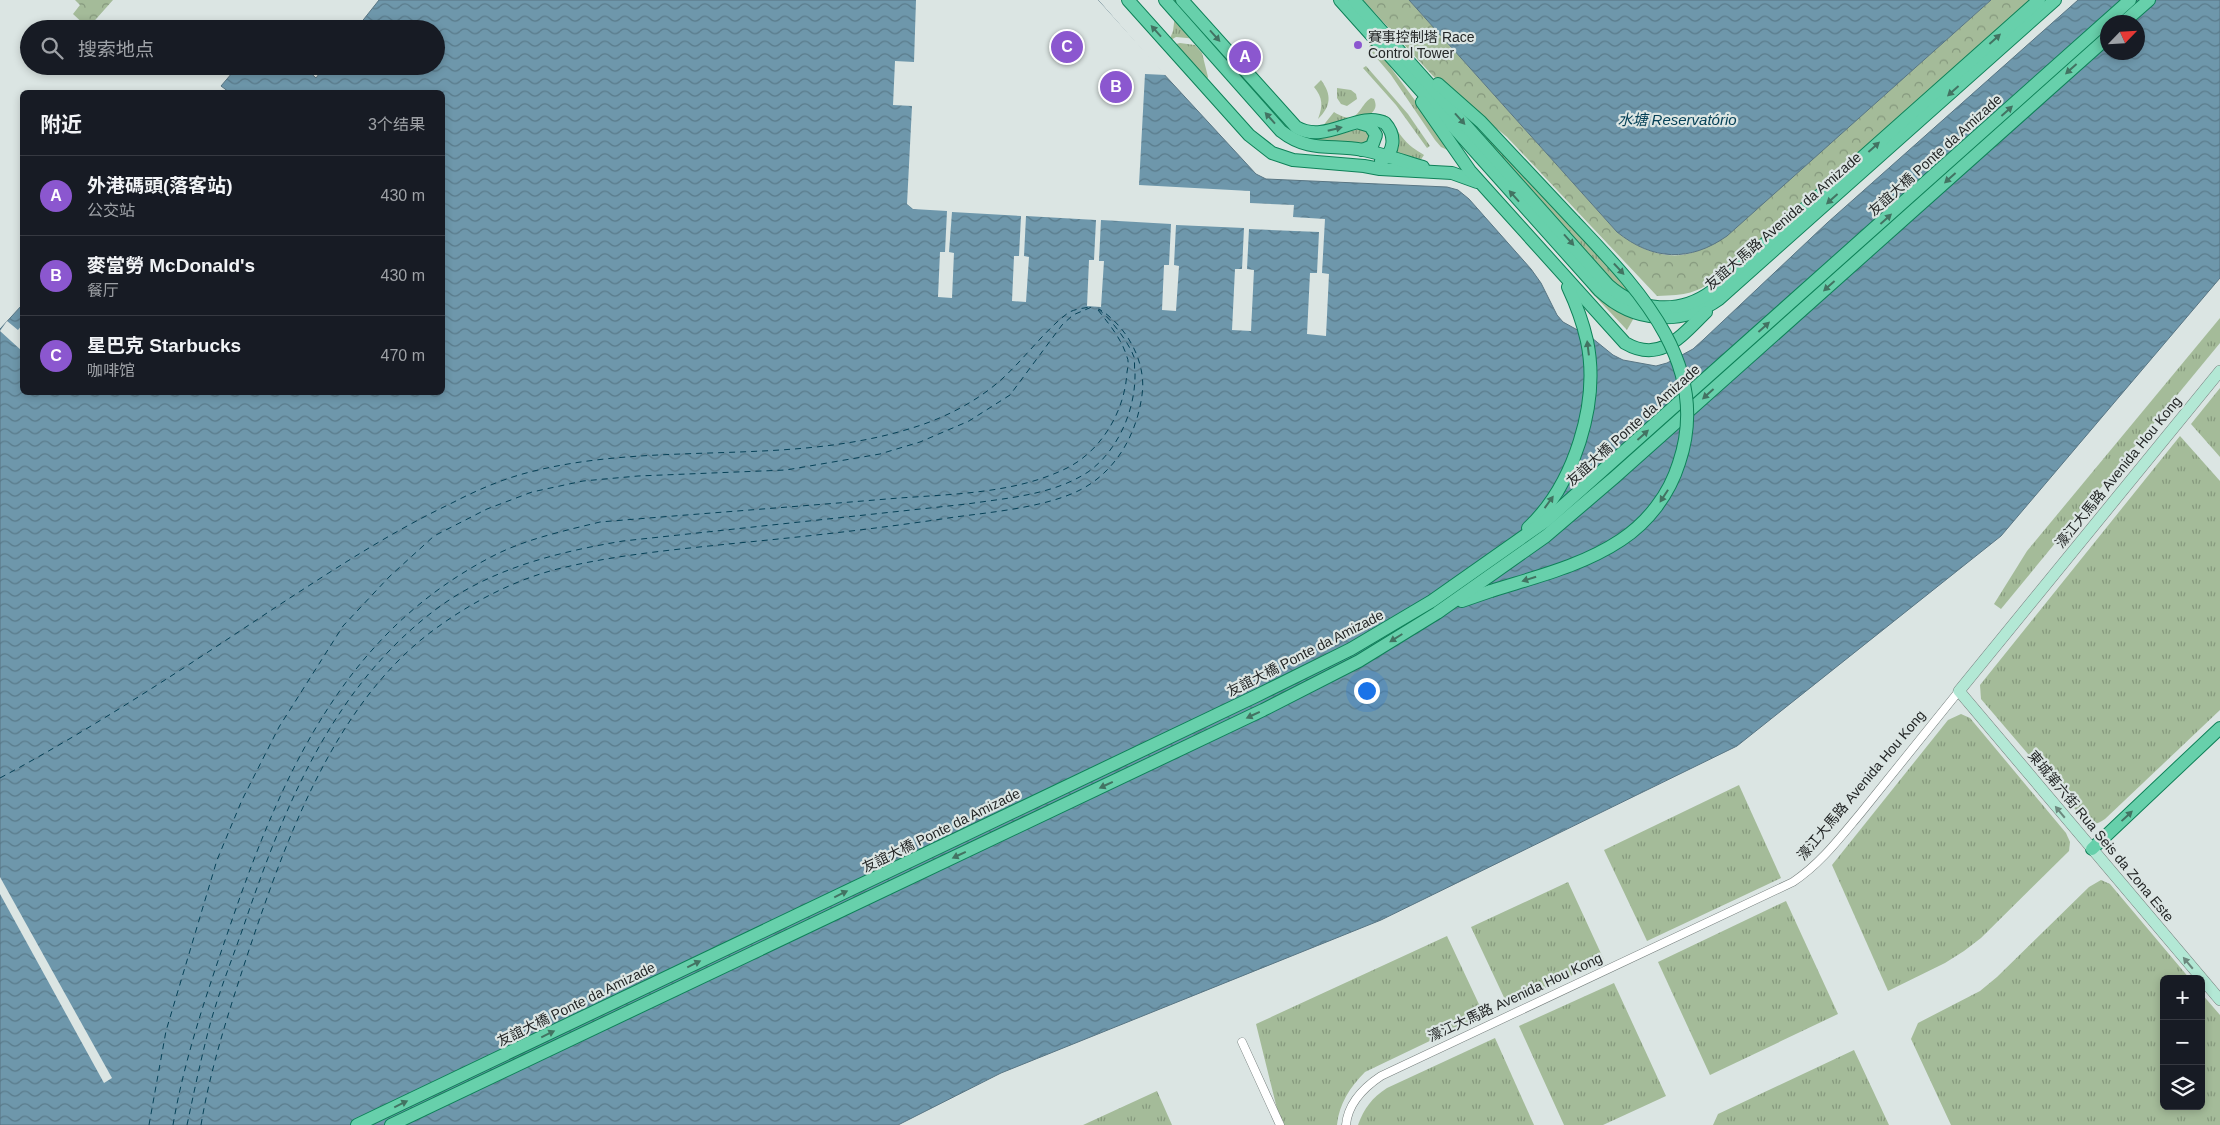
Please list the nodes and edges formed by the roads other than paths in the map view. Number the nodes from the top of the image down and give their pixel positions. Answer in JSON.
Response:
{"nodes":[{"id":1,"x":1128,"y":0,"type":"edge"},
{"id":2,"x":1165,"y":0,"type":"edge"},
{"id":3,"x":1182,"y":0,"type":"edge"},
{"id":4,"x":1340,"y":0,"type":"edge"},
{"id":5,"x":1354,"y":0,"type":"edge"},
{"id":6,"x":2039,"y":0,"type":"edge"},
{"id":7,"x":2055,"y":0,"type":"edge"},
{"id":8,"x":2130,"y":0,"type":"edge"},
{"id":9,"x":2149,"y":0,"type":"edge"},
{"id":10,"x":2132,"y":15,"type":"edge"},
{"id":11,"x":2100,"y":44,"type":"edge"},
{"id":12,"x":1389,"y":47,"type":"junction"},
{"id":13,"x":1360,"y":123,"type":"junction"},
{"id":14,"x":1362,"y":150,"type":"junction"},
{"id":15,"x":1387,"y":156,"type":"junction"},
{"id":16,"x":1364,"y":166,"type":"junction"},
{"id":17,"x":1445,"y":173,"type":"junction"},
{"id":18,"x":1487,"y":190,"type":"junction"},
{"id":19,"x":1559,"y":271,"type":"junction"},
{"id":20,"x":1719,"y":299,"type":"junction"},
{"id":21,"x":2220,"y":371,"type":"edge"},
{"id":22,"x":1491,"y":562,"type":"junction"},
{"id":23,"x":1437,"y":613,"type":"junction"},
{"id":24,"x":1958,"y":691,"type":"junction"},
{"id":25,"x":2220,"y":728,"type":"edge"},
{"id":26,"x":2092,"y":849,"type":"junction"},
{"id":27,"x":2220,"y":1000,"type":"edge"},
{"id":28,"x":1242,"y":1042,"type":"dead end"},
{"id":29,"x":357,"y":1125,"type":"edge"},
{"id":30,"x":391,"y":1125,"type":"edge"},
{"id":31,"x":1280,"y":1125,"type":"edge"},
{"id":32,"x":1346,"y":1125,"type":"edge"}],
"edges":[{"from":16,"to":1,"type":"main road","one_way":true},
{"from":14,"to":2,"type":"main road","one_way":true},
{"from":3,"to":13,"type":"main road","one_way":true},
{"from":4,"to":12,"type":"main road","name":"友誼大馬路 Avenida da Amizade"},
{"from":5,"to":12,"type":"main road","name":"友誼大馬路 Avenida da Amizade"},
{"from":12,"to":6,"type":"main road","name":"友誼大馬路 Avenida da Amizade","one_way":true},
{"from":7,"to":20,"type":"main road","name":"友誼大馬路 Avenida da Amizade","one_way":true},
{"from":22,"to":8,"type":"main road","name":"友誼大橋 Ponte da Amizade","one_way":true},
{"from":9,"to":10,"type":"main road"},
{"from":11,"to":23,"type":"main road","name":"友誼大橋 Ponte da Amizade","one_way":true},
{"from":12,"to":18,"type":"main road"},
{"from":20,"to":12,"type":"main road","name":"友誼大馬路 Avenida da Amizade","one_way":true},
{"from":12,"to":23,"type":"main road","one_way":true,"bridge":true},
{"from":13,"to":14,"type":"main road"},
{"from":13,"to":15,"type":"main road"},
{"from":14,"to":15,"type":"main road"},
{"from":15,"to":16,"type":"main road"},
{"from":15,"to":17,"type":"main road"},
{"from":16,"to":17,"type":"main road"},
{"from":17,"to":18,"type":"main road"},
{"from":18,"to":19,"type":"main road"},
{"from":19,"to":20,"type":"main road"},
{"from":22,"to":19,"type":"main road","one_way":true},
{"from":21,"to":24,"type":"main road","name":"濠江大馬路 Avenida Hou Kong"},
{"from":29,"to":22,"type":"main road","name":"友誼大橋 Ponte da Amizade","one_way":true},
{"from":23,"to":30,"type":"main road","name":"友誼大橋 Ponte da Amizade","one_way":true},
{"from":26,"to":24,"type":"main road","name":"東城第六街 Rua Seis da Zona Este","one_way":true},
{"from":24,"to":32,"type":"street","name":"濠江大馬路 Avenida Hou Kong"},
{"from":26,"to":25,"type":"main road","one_way":true},
{"from":27,"to":26,"type":"main road","name":"東城第六街 Rua Seis da Zona Este","one_way":true},
{"from":28,"to":31,"type":"street"}]}
